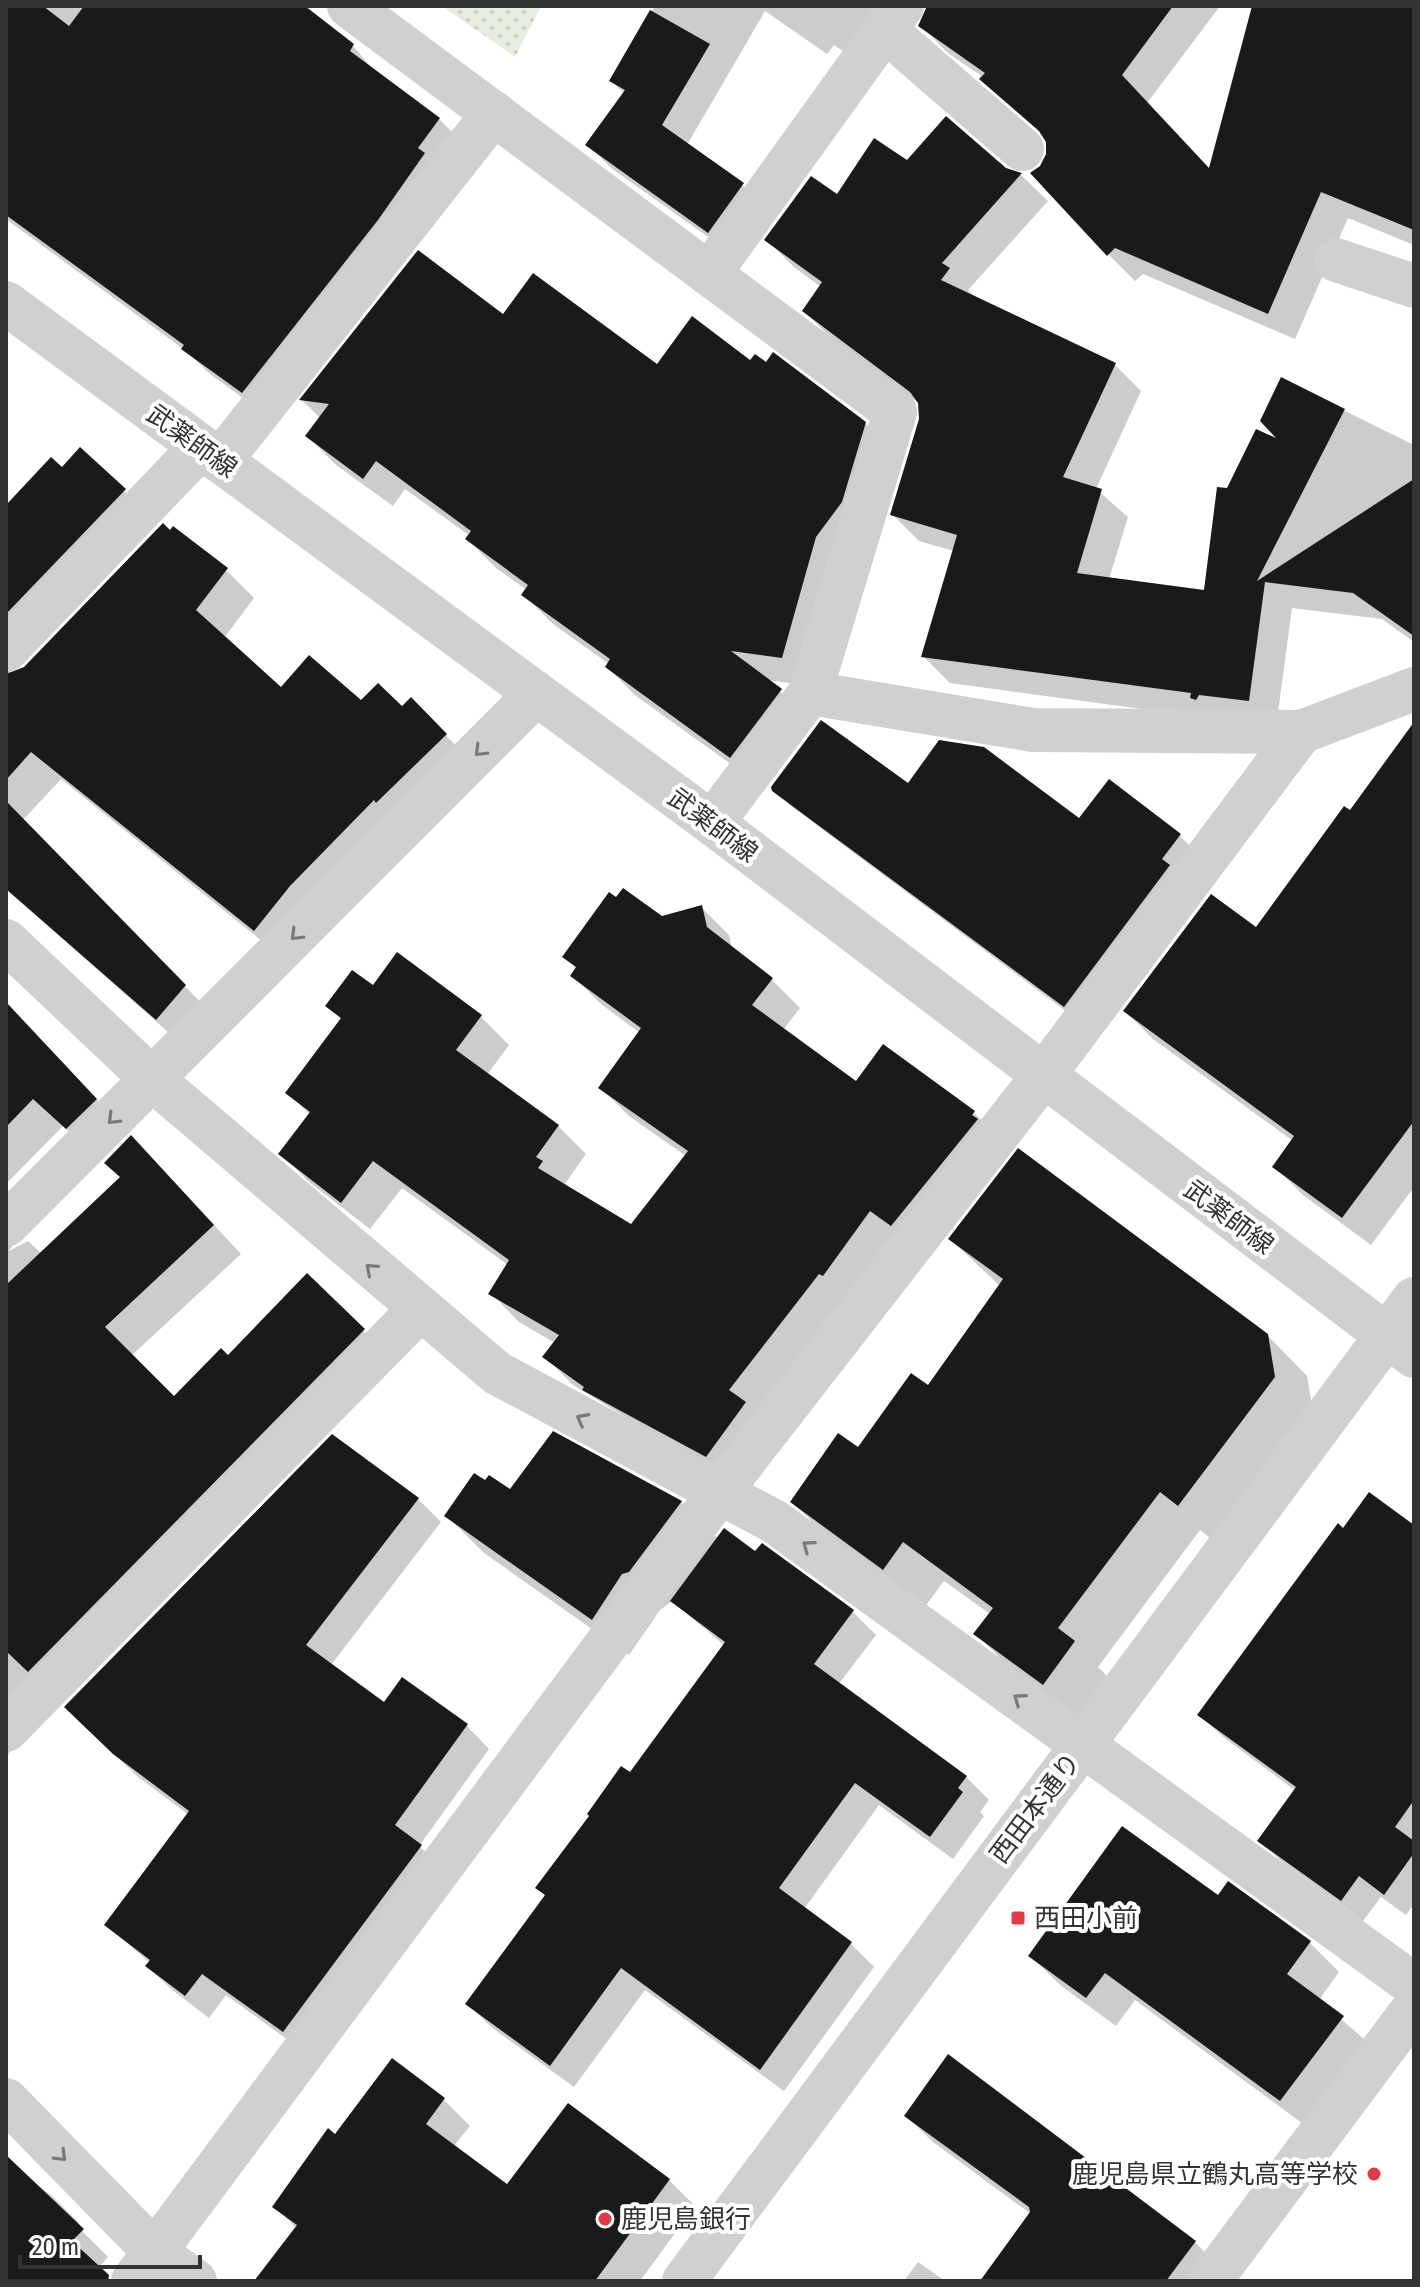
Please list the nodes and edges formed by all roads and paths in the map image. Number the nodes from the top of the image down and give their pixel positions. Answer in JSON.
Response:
{"nodes":[{"id":1,"x":349,"y":6,"type":"edge"},
{"id":2,"x":894,"y":18,"type":"edge"},
{"id":3,"x":494,"y":113,"type":"junction"},
{"id":4,"x":1022,"y":149,"type":"dead end"},
{"id":5,"x":1336,"y":260,"type":"dead end"},
{"id":6,"x":709,"y":274,"type":"junction"},
{"id":7,"x":1414,"y":286,"type":"edge"},
{"id":8,"x":6,"y":303,"type":"edge"},
{"id":9,"x":210,"y":454,"type":"junction"},
{"id":10,"x":6,"y":650,"type":"edge"},
{"id":11,"x":1414,"y":689,"type":"edge"},
{"id":12,"x":810,"y":693,"type":"junction"},
{"id":13,"x":535,"y":695,"type":"junction"},
{"id":14,"x":1301,"y":732,"type":"junction"},
{"id":15,"x":712,"y":823,"type":"junction"},
{"id":16,"x":6,"y":941,"type":"edge"},
{"id":17,"x":1043,"y":1076,"type":"junction"},
{"id":18,"x":152,"y":1079,"type":"junction"},
{"id":19,"x":6,"y":1225,"type":"edge"},
{"id":20,"x":1414,"y":1299,"type":"edge"},
{"id":21,"x":419,"y":1310,"type":"junction"},
{"id":22,"x":1400,"y":1346,"type":"edge"},
{"id":23,"x":719,"y":1493,"type":"junction"},
{"id":24,"x":6,"y":1730,"type":"edge"},
{"id":25,"x":1082,"y":1744,"type":"junction"},
{"id":26,"x":1414,"y":1985,"type":"edge"},
{"id":27,"x":1414,"y":2008,"type":"edge"},
{"id":28,"x":6,"y":2100,"type":"edge"},
{"id":29,"x":144,"y":2266,"type":"edge"},
{"id":30,"x":195,"y":2281,"type":"edge"},
{"id":31,"x":684,"y":2281,"type":"edge"},
{"id":32,"x":1210,"y":2281,"type":"edge"}],
"edges":[{"from":1,"to":3,"type":"street"},
{"from":2,"to":4,"type":"street"},
{"from":2,"to":6,"type":"street"},
{"from":3,"to":6,"type":"street"},
{"from":3,"to":9,"type":"street"},
{"from":5,"to":7,"type":"street"},
{"from":6,"to":12,"type":"street"},
{"from":8,"to":9,"type":"street","name":"武薬師線"},
{"from":9,"to":10,"type":"street"},
{"from":9,"to":13,"type":"street","name":"武薬師線"},
{"from":11,"to":14,"type":"street"},
{"from":12,"to":14,"type":"street"},
{"from":12,"to":15,"type":"street"},
{"from":13,"to":15,"type":"street","name":"武薬師線"},
{"from":13,"to":18,"type":"street","one_way":true},
{"from":14,"to":17,"type":"street"},
{"from":15,"to":17,"type":"street","name":"武薬師線"},
{"from":16,"to":18,"type":"street"},
{"from":17,"to":22,"type":"street","name":"武薬師線"},
{"from":17,"to":23,"type":"street"},
{"from":18,"to":19,"type":"street","one_way":true},
{"from":21,"to":18,"type":"street","one_way":true},
{"from":20,"to":22,"type":"street","name":"西田本通り"},
{"from":23,"to":21,"type":"street","one_way":true},
{"from":21,"to":24,"type":"street"},
{"from":22,"to":25,"type":"street","name":"西田本通り"},
{"from":25,"to":23,"type":"street","one_way":true},
{"from":23,"to":29,"type":"street"},
{"from":25,"to":26,"type":"street"},
{"from":25,"to":31,"type":"street","name":"西田本通り"},
{"from":27,"to":32,"type":"street"},
{"from":28,"to":29,"type":"street","one_way":true},
{"from":29,"to":30,"type":"street"}]}
